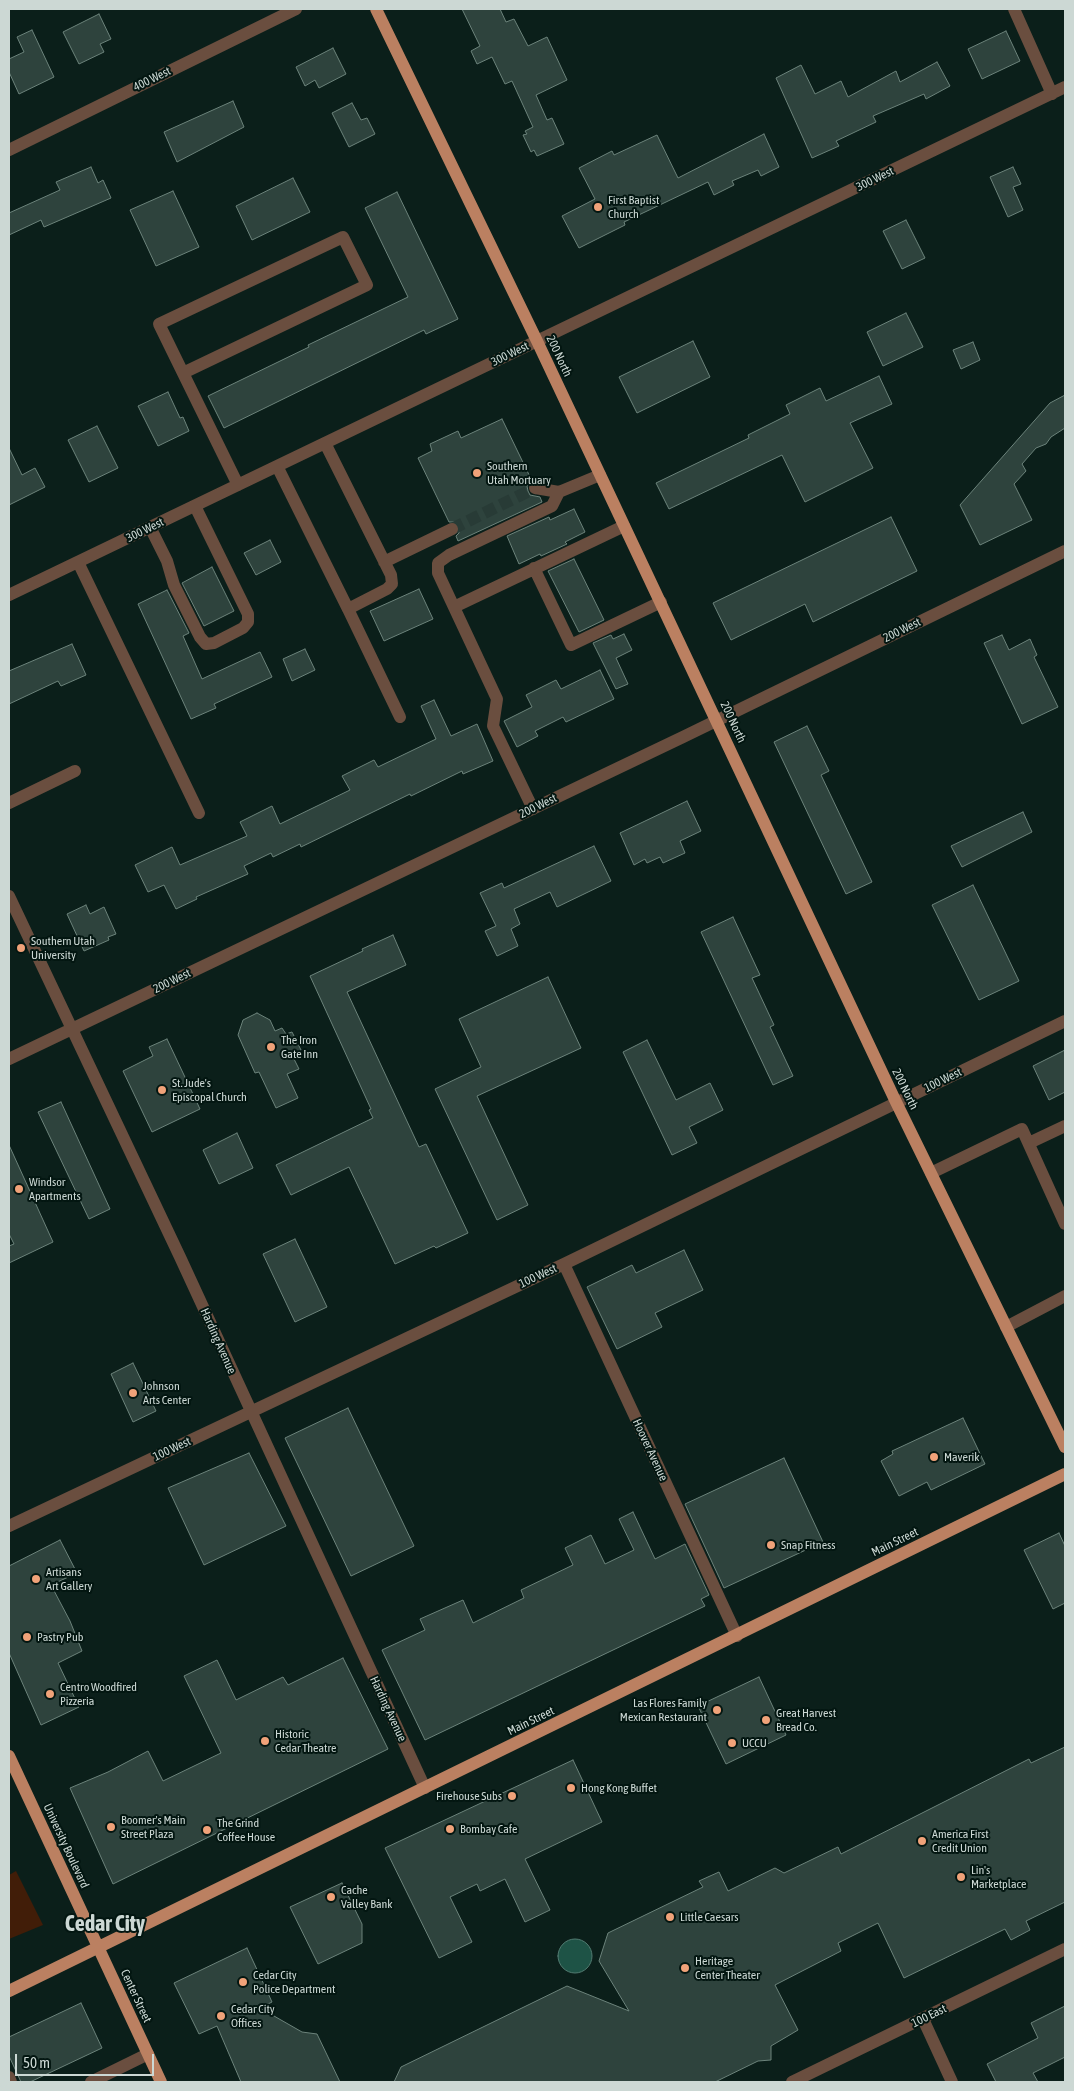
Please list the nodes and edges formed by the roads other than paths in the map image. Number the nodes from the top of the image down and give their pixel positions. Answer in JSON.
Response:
{"nodes":[{"id":1,"x":296,"y":9,"type":"edge"},
{"id":2,"x":376,"y":9,"type":"edge"},
{"id":3,"x":1014,"y":9,"type":"edge"},
{"id":4,"x":1065,"y":88,"type":"edge"},
{"id":5,"x":1052,"y":94,"type":"junction"},
{"id":6,"x":9,"y":150,"type":"edge"},
{"id":7,"x":537,"y":341,"type":"junction"},
{"id":8,"x":183,"y":373,"type":"junction"},
{"id":9,"x":325,"y":443,"type":"junction"},
{"id":10,"x":278,"y":466,"type":"junction"},
{"id":11,"x":600,"y":475,"type":"junction"},
{"id":12,"x":238,"y":485,"type":"junction"},
{"id":13,"x":535,"y":488,"type":"tunnel mouth"},
{"id":14,"x":559,"y":492,"type":"junction"},
{"id":15,"x":195,"y":506,"type":"junction"},
{"id":16,"x":624,"y":526,"type":"junction"},
{"id":17,"x":150,"y":527,"type":"junction"},
{"id":18,"x":452,"y":529,"type":"tunnel mouth"},
{"id":19,"x":1065,"y":551,"type":"edge"},
{"id":20,"x":78,"y":562,"type":"junction"},
{"id":21,"x":384,"y":562,"type":"junction"},
{"id":22,"x":534,"y":568,"type":"junction"},
{"id":23,"x":9,"y":595,"type":"edge"},
{"id":24,"x":660,"y":602,"type":"junction"},
{"id":25,"x":454,"y":607,"type":"junction"},
{"id":26,"x":348,"y":609,"type":"junction"},
{"id":27,"x":400,"y":717,"type":"dead end"},
{"id":28,"x":717,"y":721,"type":"junction"},
{"id":29,"x":75,"y":770,"type":"dead end"},
{"id":30,"x":9,"y":803,"type":"edge"},
{"id":31,"x":533,"y":809,"type":"junction"},
{"id":32,"x":199,"y":813,"type":"dead end"},
{"id":33,"x":9,"y":896,"type":"edge"},
{"id":34,"x":1065,"y":1020,"type":"edge"},
{"id":35,"x":72,"y":1029,"type":"junction"},
{"id":36,"x":9,"y":1059,"type":"edge"},
{"id":37,"x":896,"y":1102,"type":"junction"},
{"id":38,"x":1065,"y":1126,"type":"edge"},
{"id":39,"x":1029,"y":1143,"type":"junction"},
{"id":40,"x":931,"y":1173,"type":"junction"},
{"id":41,"x":1060,"y":1202,"type":"edge"},
{"id":42,"x":1065,"y":1224,"type":"edge"},
{"id":43,"x":564,"y":1264,"type":"junction"},
{"id":44,"x":1065,"y":1296,"type":"edge"},
{"id":45,"x":1006,"y":1327,"type":"junction"},
{"id":46,"x":250,"y":1412,"type":"junction"},
{"id":47,"x":1065,"y":1447,"type":"edge"},
{"id":48,"x":1065,"y":1474,"type":"edge"},
{"id":49,"x":9,"y":1526,"type":"edge"},
{"id":50,"x":737,"y":1636,"type":"junction"},
{"id":51,"x":9,"y":1756,"type":"edge"},
{"id":52,"x":425,"y":1788,"type":"junction"},
{"id":53,"x":98,"y":1948,"type":"junction"},
{"id":54,"x":1065,"y":1949,"type":"edge"},
{"id":55,"x":9,"y":1991,"type":"edge"},
{"id":56,"x":923,"y":2019,"type":"junction"},
{"id":57,"x":148,"y":2054,"type":"junction"},
{"id":58,"x":9,"y":2077,"type":"edge"},
{"id":59,"x":11,"y":2082,"type":"edge"},
{"id":60,"x":91,"y":2082,"type":"edge"},
{"id":61,"x":161,"y":2082,"type":"edge"},
{"id":62,"x":792,"y":2082,"type":"edge"},
{"id":63,"x":952,"y":2082,"type":"edge"}],
"edges":[{"from":1,"to":6,"type":"street","name":"400 West"},
{"from":2,"to":7,"type":"main road","name":"200 North"},
{"from":3,"to":5,"type":"street"},
{"from":4,"to":5,"type":"street","name":"300 West"},
{"from":5,"to":7,"type":"street","name":"300 West"},
{"from":7,"to":9,"type":"street","name":"300 West"},
{"from":7,"to":11,"type":"main road","name":"200 North"},
{"from":8,"to":8,"type":"street"},
{"from":8,"to":12,"type":"street"},
{"from":9,"to":10,"type":"street","name":"300 West"},
{"from":9,"to":21,"type":"street"},
{"from":10,"to":12,"type":"street","name":"300 West"},
{"from":10,"to":26,"type":"street"},
{"from":11,"to":14,"type":"street"},
{"from":11,"to":16,"type":"main road","name":"200 North"},
{"from":12,"to":15,"type":"street","name":"300 West"},
{"from":13,"to":14,"type":"street"},
{"from":14,"to":25,"type":"street"},
{"from":15,"to":17,"type":"street","name":"300 West"},
{"from":15,"to":17,"type":"street"},
{"from":16,"to":22,"type":"street"},
{"from":16,"to":24,"type":"main road","name":"200 North"},
{"from":17,"to":20,"type":"street","name":"300 West"},
{"from":18,"to":21,"type":"street"},
{"from":19,"to":28,"type":"street","name":"200 West"},
{"from":20,"to":23,"type":"street","name":"300 West"},
{"from":20,"to":32,"type":"street"},
{"from":21,"to":26,"type":"street"},
{"from":22,"to":24,"type":"street"},
{"from":22,"to":25,"type":"street"},
{"from":24,"to":28,"type":"main road","name":"200 North"},
{"from":25,"to":31,"type":"street"},
{"from":26,"to":27,"type":"street"},
{"from":28,"to":31,"type":"street","name":"200 West"},
{"from":28,"to":37,"type":"main road","name":"200 North"},
{"from":29,"to":30,"type":"street"},
{"from":31,"to":35,"type":"street","name":"200 West"},
{"from":33,"to":35,"type":"street","name":"Harding Avenue"},
{"from":34,"to":37,"type":"street","name":"100 West"},
{"from":35,"to":36,"type":"street","name":"200 West"},
{"from":35,"to":46,"type":"street","name":"Harding Avenue"},
{"from":37,"to":40,"type":"main road","name":"200 North"},
{"from":37,"to":43,"type":"street","name":"100 West"},
{"from":38,"to":39,"type":"street"},
{"from":39,"to":40,"type":"street"},
{"from":39,"to":41,"type":"street"},
{"from":40,"to":45,"type":"main road","name":"200 North"},
{"from":41,"to":42,"type":"street"},
{"from":43,"to":46,"type":"street","name":"100 West"},
{"from":43,"to":50,"type":"street","name":"Hoover Avenue"},
{"from":44,"to":45,"type":"street"},
{"from":45,"to":47,"type":"main road","name":"200 North"},
{"from":46,"to":49,"type":"street","name":"100 West"},
{"from":46,"to":52,"type":"street","name":"Harding Avenue"},
{"from":48,"to":50,"type":"main road","name":"Main Street"},
{"from":50,"to":52,"type":"main road","name":"Main Street"},
{"from":51,"to":53,"type":"main road","name":"University Boulevard"},
{"from":52,"to":53,"type":"main road","name":"Main Street"},
{"from":53,"to":55,"type":"main road","name":"Main Street"},
{"from":53,"to":57,"type":"main road","name":"Center Street"},
{"from":54,"to":56,"type":"street","name":"100 East"},
{"from":56,"to":62,"type":"street","name":"100 East"},
{"from":56,"to":63,"type":"street"},
{"from":57,"to":60,"type":"street"},
{"from":57,"to":61,"type":"main road","name":"Center Street"},
{"from":58,"to":59,"type":"street"}]}
